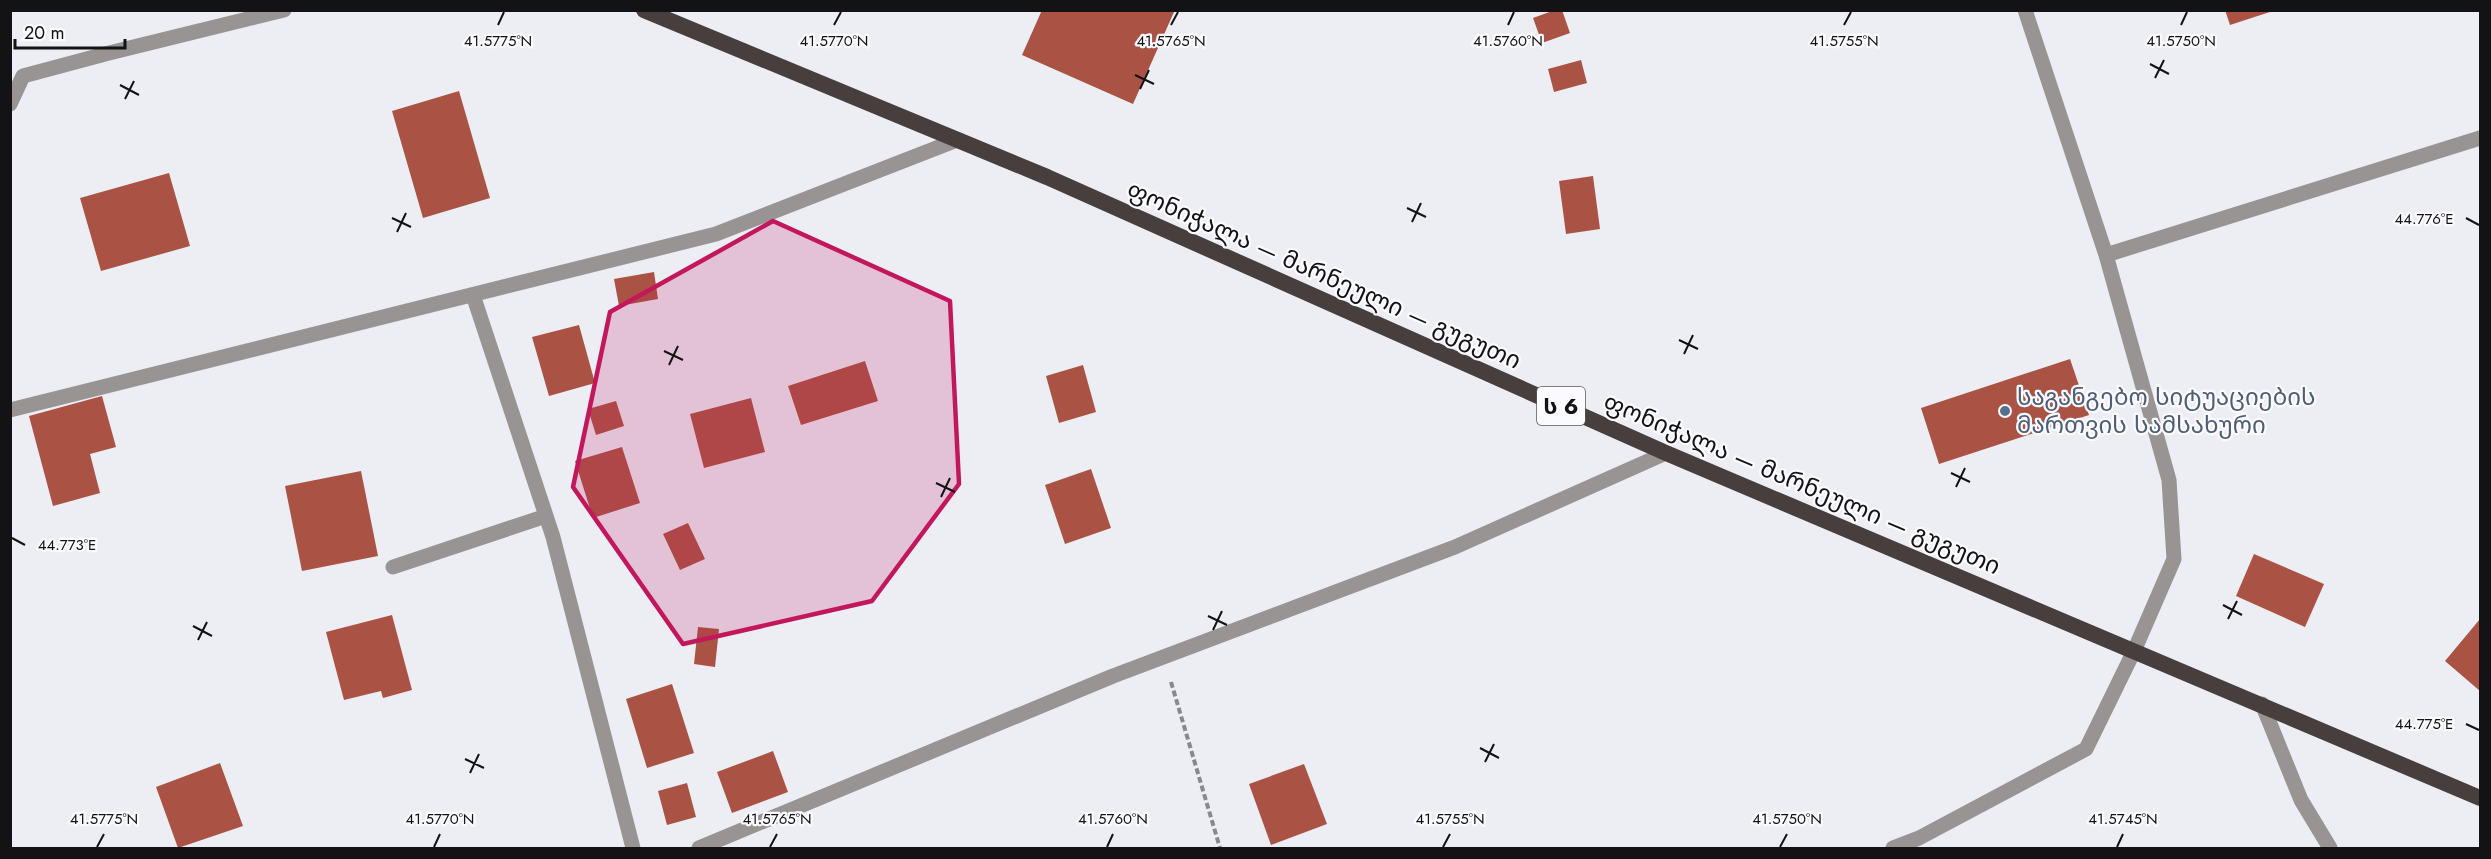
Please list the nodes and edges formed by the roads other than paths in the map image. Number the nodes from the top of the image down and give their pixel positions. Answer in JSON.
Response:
{"nodes":[{"id":1,"x":284,"y":10,"type":"edge"},
{"id":2,"x":644,"y":10,"type":"edge"},
{"id":3,"x":2025,"y":10,"type":"edge"},
{"id":4,"x":10,"y":104,"type":"edge"},
{"id":5,"x":2481,"y":138,"type":"edge"},
{"id":6,"x":957,"y":140,"type":"junction"},
{"id":7,"x":2106,"y":255,"type":"junction"},
{"id":8,"x":473,"y":295,"type":"junction"},
{"id":9,"x":10,"y":410,"type":"edge"},
{"id":10,"x":1666,"y":453,"type":"junction"},
{"id":11,"x":546,"y":516,"type":"junction"},
{"id":12,"x":393,"y":567,"type":"dead end"},
{"id":13,"x":2134,"y":651,"type":"junction"},
{"id":14,"x":2262,"y":704,"type":"junction"},
{"id":15,"x":2481,"y":798,"type":"edge"},
{"id":16,"x":633,"y":849,"type":"edge"},
{"id":17,"x":699,"y":849,"type":"edge"},
{"id":18,"x":1893,"y":849,"type":"edge"},
{"id":19,"x":2330,"y":849,"type":"edge"}],
"edges":[{"from":1,"to":4,"type":"street"},
{"from":2,"to":6,"type":"highway","name":"ფონიჭალა — მარნეული — გუგუთი","number":"ს 6"},
{"from":3,"to":7,"type":"street"},
{"from":5,"to":7,"type":"street"},
{"from":6,"to":8,"type":"street"},
{"from":6,"to":10,"type":"highway","name":"ფონიჭალა — მარნეული — გუგუთი","number":"ს 6"},
{"from":7,"to":13,"type":"street"},
{"from":8,"to":9,"type":"street"},
{"from":8,"to":11,"type":"street"},
{"from":10,"to":13,"type":"highway","name":"ფონიჭალა — მარნეული — გუგუთი","number":"ს 6"},
{"from":10,"to":17,"type":"street"},
{"from":11,"to":12,"type":"street"},
{"from":11,"to":16,"type":"street"},
{"from":13,"to":14,"type":"highway","name":"ფონიჭალა — მარნეული — გუგუთი","number":"ს 6"},
{"from":13,"to":18,"type":"street"},
{"from":14,"to":15,"type":"highway","name":"ფონიჭალა — მარნეული — გუგუთი","number":"ს 6"},
{"from":14,"to":19,"type":"street"}]}
